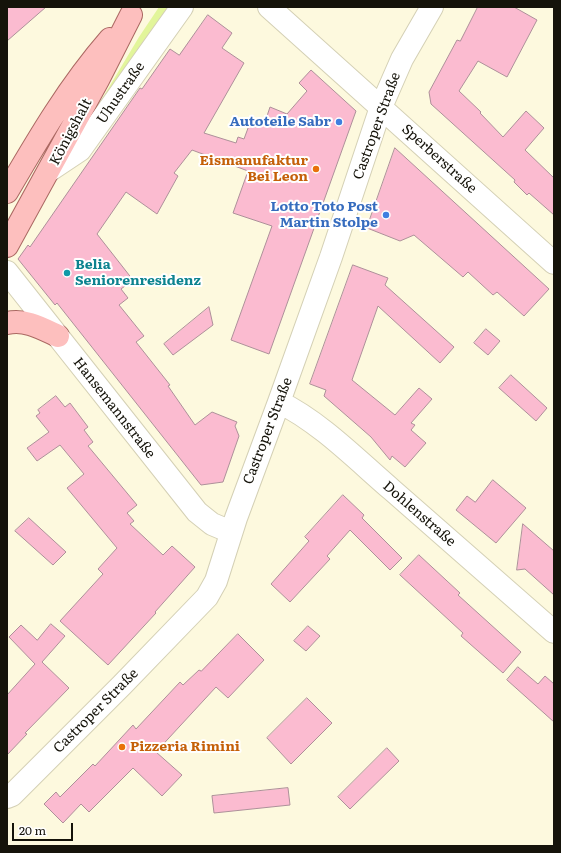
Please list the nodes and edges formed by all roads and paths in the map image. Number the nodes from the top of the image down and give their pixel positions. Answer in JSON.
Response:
{"nodes":[{"id":1,"x":182,"y":7,"type":"edge"},
{"id":2,"x":269,"y":7,"type":"edge"},
{"id":3,"x":432,"y":7,"type":"edge"},
{"id":4,"x":133,"y":11,"type":"edge"},
{"id":5,"x":382,"y":107,"type":"junction"},
{"id":6,"x":50,"y":170,"type":"junction"},
{"id":7,"x":7,"y":192,"type":"edge"},
{"id":8,"x":7,"y":246,"type":"edge"},
{"id":9,"x":554,"y":263,"type":"edge"},
{"id":10,"x":7,"y":272,"type":"edge"},
{"id":11,"x":7,"y":323,"type":"edge"},
{"id":12,"x":58,"y":336,"type":"junction"},
{"id":13,"x":279,"y":402,"type":"junction"},
{"id":14,"x":231,"y":532,"type":"junction"},
{"id":15,"x":554,"y":632,"type":"edge"},
{"id":16,"x":10,"y":796,"type":"edge"}],
"edges":[{"from":1,"to":6,"type":"street","name":"Uhustraße"},
{"from":2,"to":5,"type":"street","name":"Sperberstraße"},
{"from":3,"to":5,"type":"street","name":"Castroper Straße"},
{"from":4,"to":6,"type":"main road","name":"Königshalt"},
{"from":4,"to":7,"type":"main road","name":"Königshalt"},
{"from":5,"to":9,"type":"street","name":"Sperberstraße"},
{"from":5,"to":13,"type":"street","name":"Castroper Straße"},
{"from":6,"to":8,"type":"main road","name":"Königshalt"},
{"from":10,"to":12,"type":"street","name":"Hansemannstraße"},
{"from":11,"to":12,"type":"main road"},
{"from":12,"to":14,"type":"street","name":"Hansemannstraße"},
{"from":13,"to":14,"type":"street","name":"Castroper Straße"},
{"from":13,"to":15,"type":"street","name":"Dohlenstraße"},
{"from":14,"to":16,"type":"street","name":"Castroper Straße"}]}
